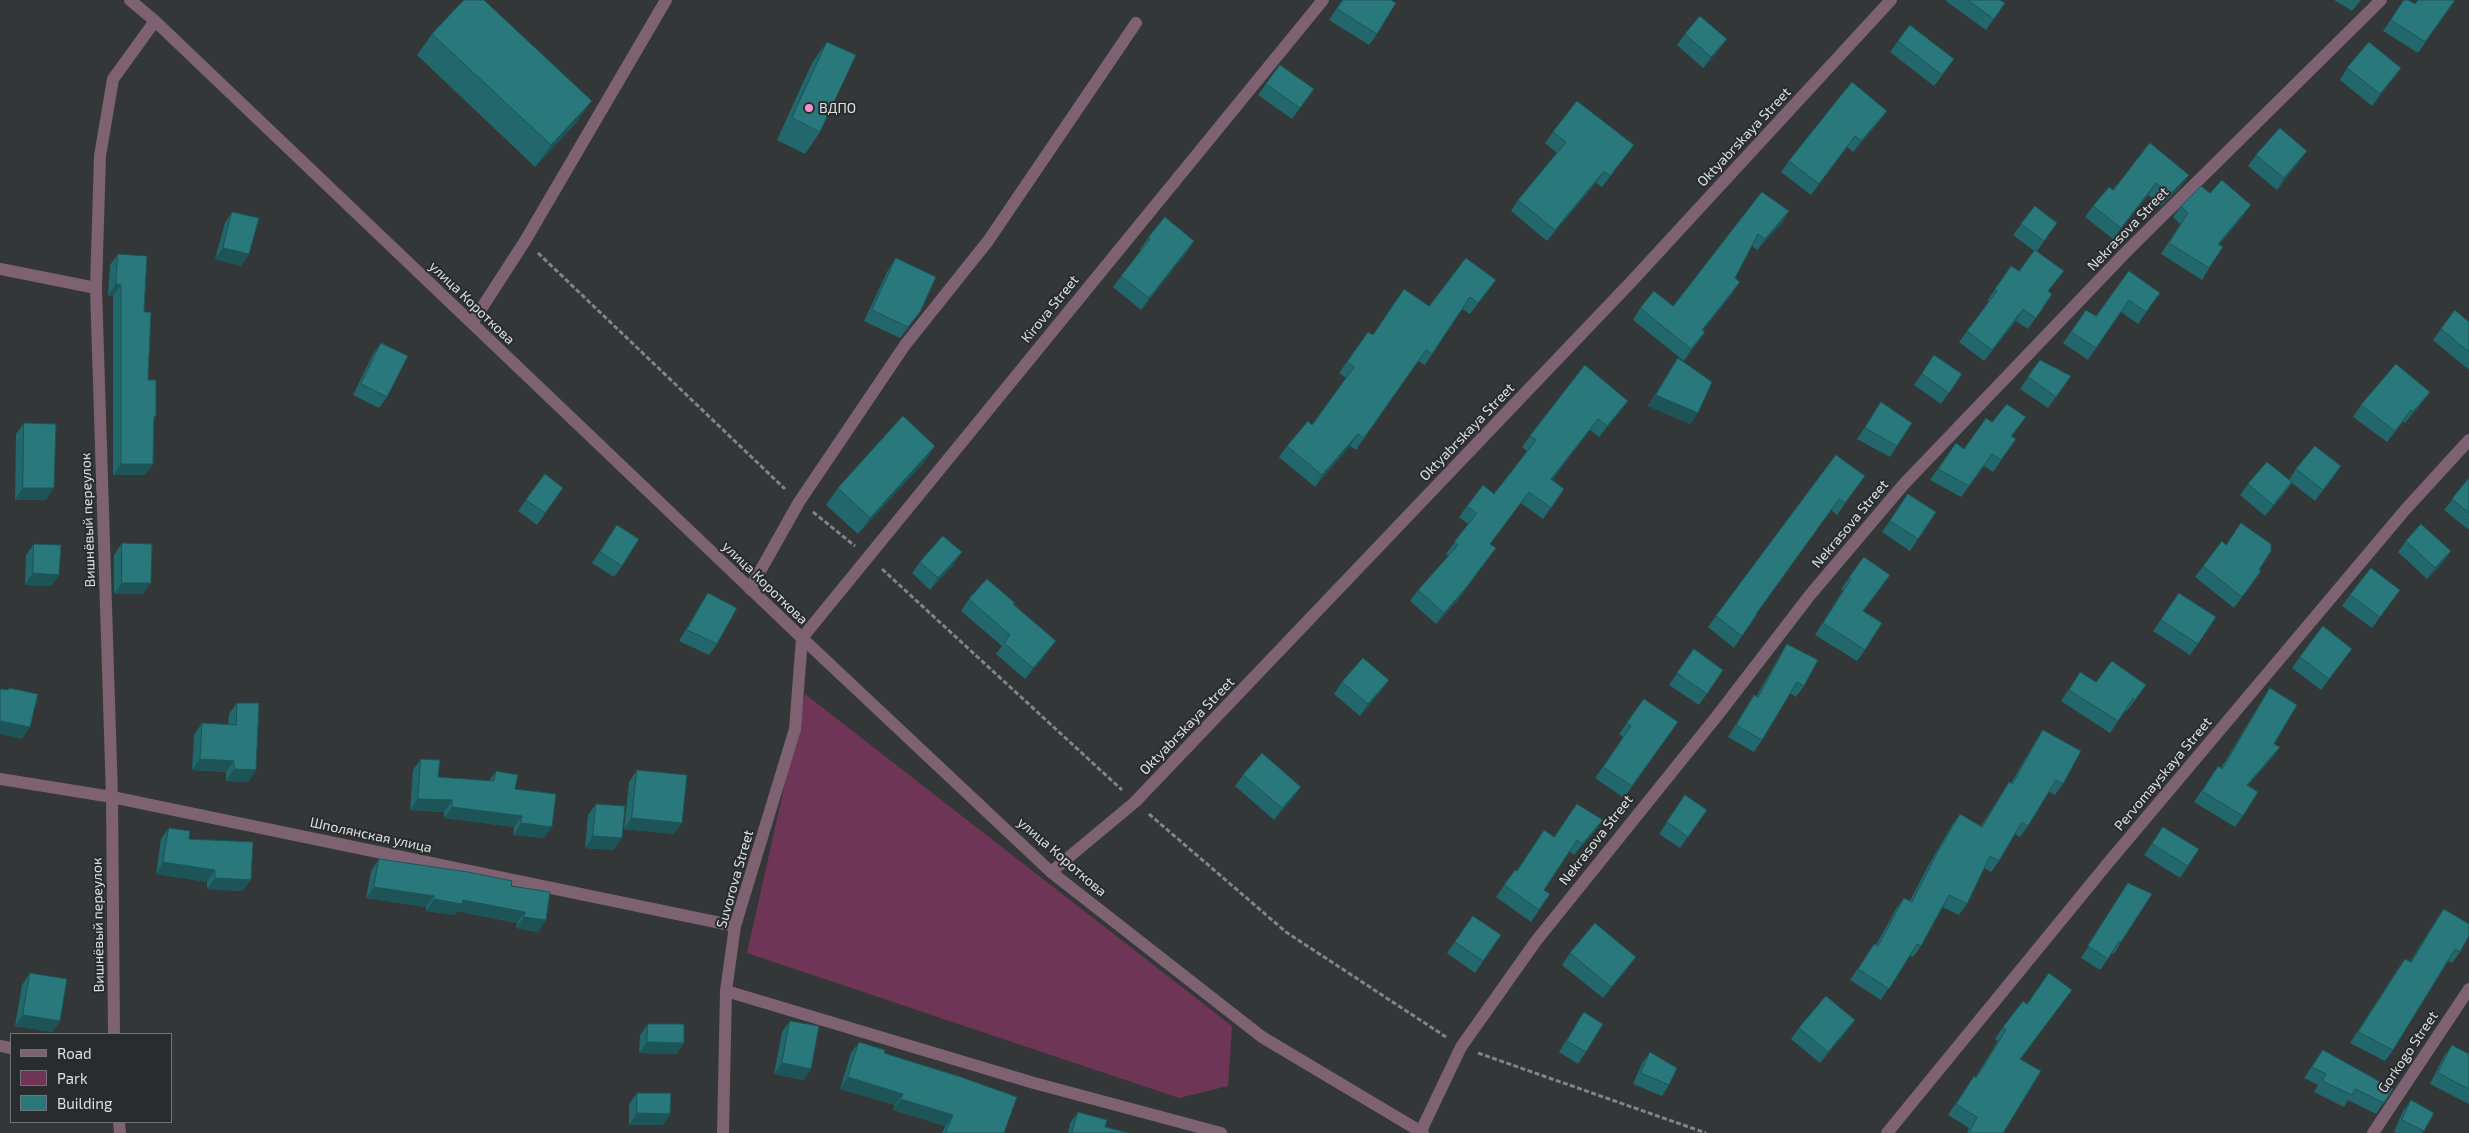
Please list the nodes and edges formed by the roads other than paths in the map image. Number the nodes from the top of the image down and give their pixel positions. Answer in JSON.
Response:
{"nodes":[{"id":1,"x":130,"y":0,"type":"edge"},
{"id":2,"x":666,"y":0,"type":"edge"},
{"id":3,"x":1323,"y":0,"type":"edge"},
{"id":4,"x":1891,"y":0,"type":"edge"},
{"id":5,"x":2381,"y":0,"type":"edge"},
{"id":6,"x":155,"y":21,"type":"junction"},
{"id":7,"x":1136,"y":23,"type":"dead end"},
{"id":8,"x":0,"y":269,"type":"edge"},
{"id":9,"x":96,"y":288,"type":"junction"},
{"id":10,"x":472,"y":323,"type":"junction"},
{"id":11,"x":2469,"y":440,"type":"edge"},
{"id":12,"x":750,"y":589,"type":"junction"},
{"id":13,"x":802,"y":638,"type":"junction"},
{"id":14,"x":0,"y":779,"type":"edge"},
{"id":15,"x":112,"y":797,"type":"junction"},
{"id":16,"x":1051,"y":872,"type":"junction"},
{"id":17,"x":735,"y":926,"type":"junction"},
{"id":18,"x":2469,"y":989,"type":"edge"},
{"id":19,"x":726,"y":992,"type":"junction"},
{"id":20,"x":114,"y":1033,"type":"edge"},
{"id":21,"x":723,"y":1133,"type":"edge"},
{"id":22,"x":1221,"y":1133,"type":"edge"},
{"id":23,"x":1421,"y":1133,"type":"edge"},
{"id":24,"x":1886,"y":1133,"type":"edge"},
{"id":25,"x":2373,"y":1133,"type":"edge"}],
"edges":[{"from":1,"to":6,"type":"street","name":"улица Короткова"},
{"from":2,"to":10,"type":"street"},
{"from":3,"to":13,"type":"street","name":"Kirova Street"},
{"from":4,"to":16,"type":"street","name":"Oktyabrskaya Street"},
{"from":5,"to":23,"type":"street","name":"Nekrasova Street"},
{"from":6,"to":9,"type":"street","name":"Вишнёвый переулок"},
{"from":6,"to":10,"type":"street","name":"улица Короткова"},
{"from":7,"to":12,"type":"street"},
{"from":8,"to":9,"type":"street"},
{"from":9,"to":15,"type":"street","name":"Вишнёвый переулок"},
{"from":10,"to":12,"type":"street","name":"улица Короткова"},
{"from":11,"to":24,"type":"street","name":"Pervomayskaya Street"},
{"from":12,"to":13,"type":"street","name":"улица Короткова"},
{"from":13,"to":16,"type":"street","name":"улица Короткова"},
{"from":13,"to":17,"type":"street","name":"Suvorova Street"},
{"from":14,"to":15,"type":"street","name":"Шполянская улица"},
{"from":15,"to":17,"type":"street","name":"Шполянская улица"},
{"from":15,"to":20,"type":"street","name":"Вишнёвый переулок"},
{"from":16,"to":23,"type":"street","name":"улица Короткова"},
{"from":17,"to":19,"type":"street","name":"Suvorova Street"},
{"from":18,"to":25,"type":"street","name":"Gorkogo Street"},
{"from":19,"to":21,"type":"street","name":"Suvorova Street"},
{"from":19,"to":22,"type":"street"}]}
